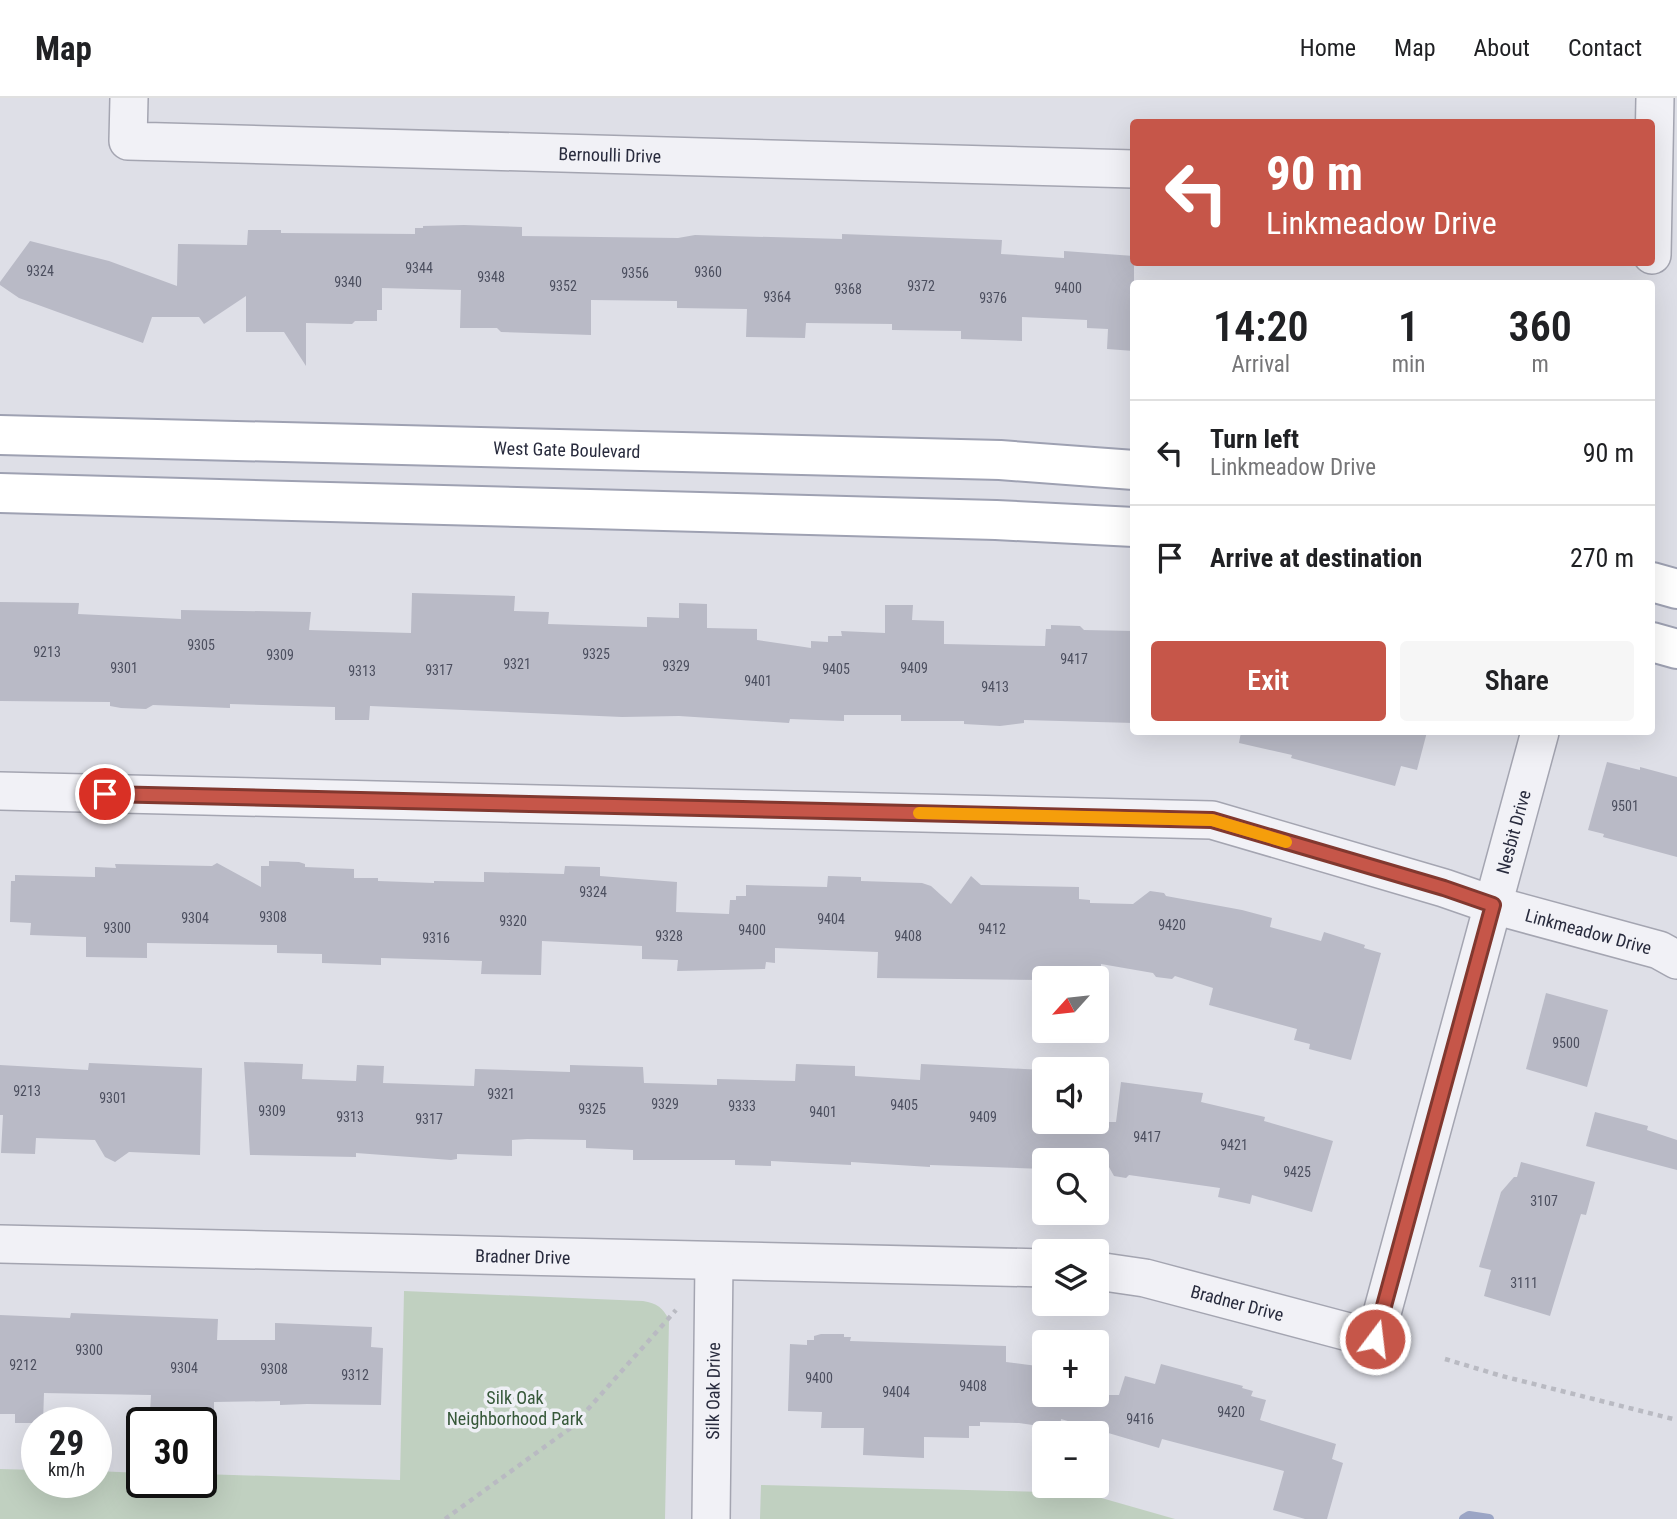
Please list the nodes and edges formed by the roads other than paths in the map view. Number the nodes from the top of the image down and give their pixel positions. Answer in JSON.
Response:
{"nodes":[{"id":1,"x":129,"y":98,"type":"edge"},
{"id":2,"x":1655,"y":98,"type":"edge"},
{"id":3,"x":1655,"y":119,"type":"edge"},
{"id":4,"x":1130,"y":170,"type":"edge"},
{"id":5,"x":0,"y":435,"type":"edge"},
{"id":6,"x":1130,"y":470,"type":"edge"},
{"id":7,"x":0,"y":493,"type":"edge"},
{"id":8,"x":1130,"y":527,"type":"edge"},
{"id":9,"x":1655,"y":583,"type":"edge"},
{"id":10,"x":1677,"y":589,"type":"edge"},
{"id":11,"x":1655,"y":643,"type":"edge"},
{"id":12,"x":1677,"y":649,"type":"edge"},
{"id":13,"x":1539,"y":735,"type":"edge"},
{"id":14,"x":0,"y":791,"type":"edge"},
{"id":15,"x":1493,"y":905,"type":"junction"},
{"id":16,"x":1677,"y":960,"type":"edge"},
{"id":17,"x":0,"y":1244,"type":"edge"},
{"id":18,"x":714,"y":1262,"type":"junction"},
{"id":19,"x":1032,"y":1268,"type":"edge"},
{"id":20,"x":1109,"y":1273,"type":"edge"},
{"id":21,"x":1375,"y":1339,"type":"joint"},
{"id":22,"x":711,"y":1519,"type":"edge"}],
"edges":[{"from":1,"to":4,"type":"street","name":"Bernoulli Drive"},
{"from":2,"to":3,"type":"street"},
{"from":5,"to":6,"type":"main road","name":"West Gate Boulevard"},
{"from":7,"to":8,"type":"main road"},
{"from":9,"to":10,"type":"main road"},
{"from":11,"to":12,"type":"main road"},
{"from":13,"to":15,"type":"street","name":"Nesbit Drive"},
{"from":14,"to":15,"type":"street","name":"Linkmeadow Drive"},
{"from":15,"to":16,"type":"street","name":"Linkmeadow Drive"},
{"from":15,"to":21,"type":"street","name":"Nesbit Drive"},
{"from":17,"to":18,"type":"street","name":"Bradner Drive"},
{"from":18,"to":19,"type":"street","name":"Bradner Drive"},
{"from":18,"to":22,"type":"street","name":"Silk Oak Drive"},
{"from":20,"to":21,"type":"street","name":"Bradner Drive"}]}
